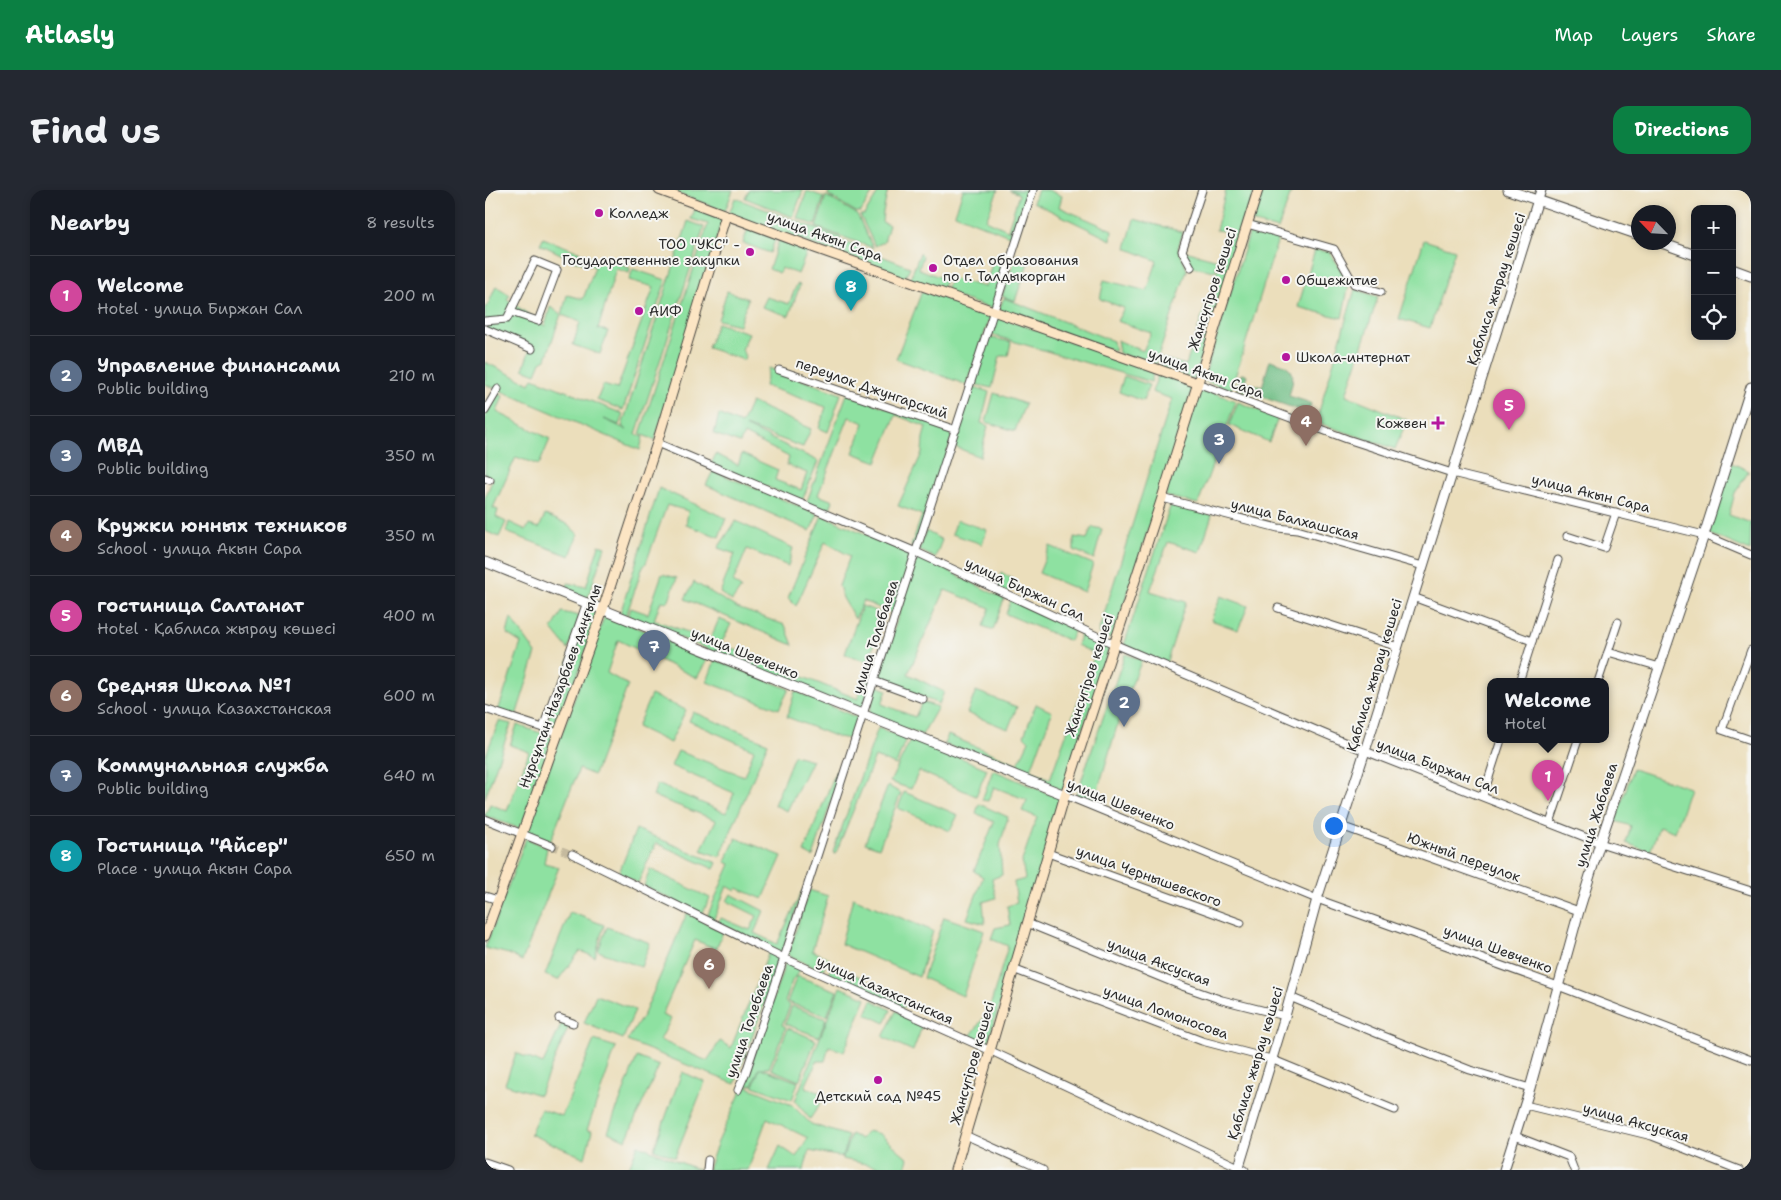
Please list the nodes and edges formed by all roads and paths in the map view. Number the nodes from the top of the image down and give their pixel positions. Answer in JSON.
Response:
{"nodes":[{"id":1,"x":659,"y":190,"type":"edge"},
{"id":2,"x":1033,"y":190,"type":"edge"},
{"id":3,"x":1202,"y":190,"type":"edge"},
{"id":4,"x":1258,"y":190,"type":"edge"},
{"id":5,"x":1508,"y":190,"type":"edge"},
{"id":6,"x":1541,"y":190,"type":"edge"},
{"id":7,"x":1538,"y":200,"type":"junction"},
{"id":8,"x":726,"y":215,"type":"junction"},
{"id":9,"x":1247,"y":224,"type":"junction"},
{"id":10,"x":1631,"y":232,"type":"edge"},
{"id":11,"x":1676,"y":248,"type":"edge"},
{"id":12,"x":1691,"y":254,"type":"edge"},
{"id":13,"x":1191,"y":268,"type":"dead end"},
{"id":14,"x":1736,"y":270,"type":"edge"},
{"id":15,"x":1751,"y":276,"type":"edge"},
{"id":16,"x":1381,"y":292,"type":"dead end"},
{"id":17,"x":511,"y":312,"type":"junction"},
{"id":18,"x":994,"y":313,"type":"junction"},
{"id":19,"x":485,"y":321,"type":"edge"},
{"id":20,"x":485,"y":329,"type":"edge"},
{"id":21,"x":532,"y":350,"type":"dead end"},
{"id":22,"x":779,"y":370,"type":"dead end"},
{"id":23,"x":1197,"y":383,"type":"junction"},
{"id":24,"x":1751,"y":387,"type":"edge"},
{"id":25,"x":498,"y":389,"type":"dead end"},
{"id":26,"x":485,"y":411,"type":"edge"},
{"id":27,"x":956,"y":430,"type":"junction"},
{"id":28,"x":657,"y":443,"type":"junction"},
{"id":29,"x":1452,"y":473,"type":"junction"},
{"id":30,"x":1162,"y":498,"type":"junction"},
{"id":31,"x":1616,"y":513,"type":"junction"},
{"id":32,"x":1704,"y":535,"type":"junction"},
{"id":33,"x":1567,"y":536,"type":"dead end"},
{"id":34,"x":916,"y":552,"type":"junction"},
{"id":35,"x":1751,"y":555,"type":"edge"},
{"id":36,"x":1558,"y":560,"type":"dead end"},
{"id":37,"x":485,"y":562,"type":"edge"},
{"id":38,"x":1423,"y":566,"type":"junction"},
{"id":39,"x":1413,"y":598,"type":"junction"},
{"id":40,"x":587,"y":602,"type":"junction"},
{"id":41,"x":1278,"y":608,"type":"dead end"},
{"id":42,"x":603,"y":609,"type":"junction"},
{"id":43,"x":1618,"y":622,"type":"dead end"},
{"id":44,"x":1532,"y":641,"type":"junction"},
{"id":45,"x":1114,"y":644,"type":"junction"},
{"id":46,"x":1398,"y":648,"type":"junction"},
{"id":47,"x":1751,"y":650,"type":"edge"},
{"id":48,"x":1608,"y":652,"type":"junction"},
{"id":49,"x":1660,"y":667,"type":"junction"},
{"id":50,"x":1520,"y":678,"type":"edge"},
{"id":51,"x":1598,"y":678,"type":"edge"},
{"id":52,"x":874,"y":681,"type":"junction"},
{"id":53,"x":923,"y":699,"type":"dead end"},
{"id":54,"x":485,"y":709,"type":"edge"},
{"id":55,"x":863,"y":716,"type":"junction"},
{"id":56,"x":543,"y":728,"type":"junction"},
{"id":57,"x":558,"y":733,"type":"junction"},
{"id":58,"x":1751,"y":740,"type":"edge"},
{"id":59,"x":1500,"y":743,"type":"edge"},
{"id":60,"x":1577,"y":743,"type":"edge"},
{"id":61,"x":1365,"y":751,"type":"junction"},
{"id":62,"x":1065,"y":795,"type":"junction"},
{"id":63,"x":1483,"y":796,"type":"junction"},
{"id":64,"x":485,"y":819,"type":"edge"},
{"id":65,"x":1550,"y":823,"type":"junction"},
{"id":66,"x":1341,"y":826,"type":"junction"},
{"id":67,"x":522,"y":833,"type":"junction"},
{"id":68,"x":1600,"y":843,"type":"junction"},
{"id":69,"x":552,"y":846,"type":"tunnel mouth"},
{"id":70,"x":1047,"y":853,"type":"junction"},
{"id":71,"x":572,"y":854,"type":"tunnel mouth"},
{"id":72,"x":1751,"y":891,"type":"edge"},
{"id":73,"x":485,"y":896,"type":"edge"},
{"id":74,"x":1317,"y":899,"type":"junction"},
{"id":75,"x":498,"y":900,"type":"junction"},
{"id":76,"x":1579,"y":912,"type":"junction"},
{"id":77,"x":1027,"y":923,"type":"junction"},
{"id":78,"x":1241,"y":923,"type":"dead end"},
{"id":79,"x":485,"y":936,"type":"edge"},
{"id":80,"x":784,"y":958,"type":"junction"},
{"id":81,"x":1013,"y":969,"type":"junction"},
{"id":82,"x":1558,"y":986,"type":"junction"},
{"id":83,"x":1290,"y":997,"type":"junction"},
{"id":84,"x":1285,"y":1016,"type":"junction"},
{"id":85,"x":559,"y":1018,"type":"dead end"},
{"id":86,"x":573,"y":1023,"type":"dead end"},
{"id":87,"x":989,"y":1050,"type":"junction"},
{"id":88,"x":1271,"y":1059,"type":"junction"},
{"id":89,"x":1751,"y":1060,"type":"edge"},
{"id":90,"x":1530,"y":1088,"type":"junction"},
{"id":91,"x":738,"y":1090,"type":"dead end"},
{"id":92,"x":1525,"y":1105,"type":"junction"},
{"id":93,"x":1395,"y":1110,"type":"dead end"},
{"id":94,"x":965,"y":1135,"type":"junction"},
{"id":95,"x":1515,"y":1136,"type":"junction"},
{"id":96,"x":708,"y":1160,"type":"dead end"},
{"id":97,"x":485,"y":1162,"type":"edge"},
{"id":98,"x":1240,"y":1169,"type":"edge"},
{"id":99,"x":507,"y":1170,"type":"edge"},
{"id":100,"x":707,"y":1170,"type":"edge"},
{"id":101,"x":955,"y":1170,"type":"edge"},
{"id":102,"x":1043,"y":1170,"type":"edge"},
{"id":103,"x":1504,"y":1170,"type":"edge"},
{"id":104,"x":1574,"y":1170,"type":"edge"},
{"id":105,"x":1739,"y":1170,"type":"edge"}],
"edges":[{"from":1,"to":8,"type":"main road","name":"улица Акын Сара"},
{"from":2,"to":18,"type":"street","name":"улица Толебаева"},
{"from":3,"to":13,"type":"street"},
{"from":4,"to":9,"type":"main road","name":"Жансүгіров көшесі"},
{"from":5,"to":7,"type":"street"},
{"from":6,"to":7,"type":"street","name":"Қаблиса жырау көшесі"},
{"from":7,"to":10,"type":"street"},
{"from":7,"to":29,"type":"street","name":"Қаблиса жырау көшесі"},
{"from":8,"to":18,"type":"main road","name":"улица Акын Сара"},
{"from":8,"to":28,"type":"main road","name":"Нұрсұлтан Назарбаев даңғылы"},
{"from":9,"to":16,"type":"street"},
{"from":9,"to":23,"type":"main road","name":"Жансүгіров көшесі"},
{"from":11,"to":12,"type":"street"},
{"from":14,"to":15,"type":"street"},
{"from":17,"to":17,"type":"street"},
{"from":17,"to":19,"type":"street"},
{"from":18,"to":23,"type":"main road","name":"улица Акын Сара"},
{"from":18,"to":27,"type":"street","name":"улица Толебаева"},
{"from":20,"to":21,"type":"street"},
{"from":22,"to":27,"type":"street","name":"переулок Джунгарский"},
{"from":23,"to":29,"type":"street","name":"улица Акын Сара"},
{"from":23,"to":30,"type":"main road","name":"Жансүгіров көшесі"},
{"from":24,"to":32,"type":"street","name":"улица Жабаева"},
{"from":25,"to":26,"type":"street"},
{"from":27,"to":34,"type":"street","name":"улица Толебаева"},
{"from":28,"to":34,"type":"street","name":"улица Биржан Сал"},
{"from":28,"to":42,"type":"main road","name":"Нұрсұлтан Назарбаев даңғылы"},
{"from":29,"to":31,"type":"street","name":"улица Акын Сара"},
{"from":29,"to":38,"type":"street","name":"Қаблиса жырау көшесі"},
{"from":30,"to":38,"type":"street","name":"улица Балхашская"},
{"from":30,"to":45,"type":"main road","name":"Жансүгіров көшесі"},
{"from":31,"to":32,"type":"street","name":"улица Акын Сара"},
{"from":31,"to":33,"type":"street"},
{"from":32,"to":35,"type":"street","name":"улица Акын Сара"},
{"from":32,"to":49,"type":"street","name":"улица Жабаева"},
{"from":34,"to":45,"type":"street","name":"улица Биржан Сал"},
{"from":34,"to":52,"type":"street","name":"улица Толебаева"},
{"from":36,"to":44,"type":"street"},
{"from":37,"to":40,"type":"street","name":"улица Шевченко"},
{"from":38,"to":39,"type":"street","name":"Қаблиса жырау көшесі"},
{"from":39,"to":44,"type":"street"},
{"from":39,"to":46,"type":"street","name":"Қаблиса жырау көшесі"},
{"from":40,"to":42,"type":"street","name":"улица Шевченко"},
{"from":40,"to":56,"type":"street"},
{"from":41,"to":46,"type":"street"},
{"from":42,"to":55,"type":"street","name":"улица Шевченко"},
{"from":42,"to":57,"type":"main road","name":"Нұрсұлтан Назарбаев даңғылы"},
{"from":43,"to":48,"type":"street"},
{"from":44,"to":50,"type":"street"},
{"from":45,"to":61,"type":"street","name":"улица Биржан Сал"},
{"from":45,"to":62,"type":"main road","name":"Жансүгіров көшесі"},
{"from":46,"to":61,"type":"street","name":"Қаблиса жырау көшесі"},
{"from":47,"to":58,"type":"street"},
{"from":48,"to":49,"type":"street"},
{"from":48,"to":51,"type":"street"},
{"from":49,"to":68,"type":"street","name":"улица Жабаева"},
{"from":52,"to":53,"type":"street"},
{"from":52,"to":55,"type":"street","name":"улица Толебаева"},
{"from":54,"to":56,"type":"street"},
{"from":55,"to":62,"type":"street","name":"улица Шевченко"},
{"from":55,"to":80,"type":"street","name":"улица Толебаева"},
{"from":56,"to":57,"type":"street"},
{"from":57,"to":67,"type":"main road","name":"Нұрсұлтан Назарбаев даңғылы"},
{"from":59,"to":63,"type":"street"},
{"from":60,"to":65,"type":"street"},
{"from":61,"to":63,"type":"street","name":"улица Биржан Сал"},
{"from":61,"to":66,"type":"street","name":"Қаблиса жырау көшесі"},
{"from":62,"to":70,"type":"main road","name":"Жансүгіров көшесі"},
{"from":62,"to":74,"type":"street","name":"улица Шевченко"},
{"from":63,"to":65,"type":"street","name":"улица Биржан Сал"},
{"from":64,"to":67,"type":"street"},
{"from":65,"to":68,"type":"street","name":"улица Биржан Сал"},
{"from":66,"to":74,"type":"street","name":"Қаблиса жырау көшесі"},
{"from":66,"to":76,"type":"street","name":"Южный переулок"},
{"from":67,"to":69,"type":"street"},
{"from":67,"to":75,"type":"main road","name":"Нұрсұлтан Назарбаев даңғылы"},
{"from":68,"to":72,"type":"street","name":"улица Биржан Сал"},
{"from":68,"to":76,"type":"street","name":"улица Жабаева"},
{"from":70,"to":77,"type":"main road","name":"Жансүгіров көшесі"},
{"from":70,"to":78,"type":"street","name":"улица Чернышевского"},
{"from":71,"to":80,"type":"street","name":"улица Казахстанская"},
{"from":73,"to":75,"type":"street"},
{"from":74,"to":82,"type":"street","name":"улица Шевченко"},
{"from":74,"to":83,"type":"street","name":"Қаблиса жырау көшесі"},
{"from":75,"to":79,"type":"main road","name":"Нұрсұлтан Назарбаев даңғылы"},
{"from":76,"to":82,"type":"street","name":"улица Жабаева"},
{"from":77,"to":81,"type":"main road","name":"Жансүгіров көшесі"},
{"from":77,"to":84,"type":"street","name":"улица Аксуская"},
{"from":80,"to":87,"type":"street","name":"улица Казахстанская"},
{"from":80,"to":91,"type":"street","name":"улица Толебаева"},
{"from":81,"to":87,"type":"main road","name":"Жансүгіров көшесі"},
{"from":81,"to":88,"type":"street","name":"улица Ломоносова"},
{"from":82,"to":89,"type":"street","name":"улица Шевченко"},
{"from":82,"to":90,"type":"street","name":"улица Жабаева"},
{"from":83,"to":84,"type":"street","name":"Қаблиса жырау көшесі"},
{"from":83,"to":90,"type":"street"},
{"from":84,"to":88,"type":"street","name":"Қаблиса жырау көшесі"},
{"from":85,"to":86,"type":"street"},
{"from":87,"to":94,"type":"main road","name":"Жансүгіров көшесі"},
{"from":87,"to":98,"type":"street","name":"улица Казахстанская"},
{"from":88,"to":93,"type":"street","name":"улица Ломоносова"},
{"from":88,"to":98,"type":"street","name":"Қаблиса жырау көшесі"},
{"from":90,"to":92,"type":"street","name":"улица Жабаева"},
{"from":92,"to":95,"type":"street","name":"улица Жабаева"},
{"from":92,"to":105,"type":"street","name":"улица Аксуская"},
{"from":94,"to":101,"type":"main road","name":"Жансүгіров көшесі"},
{"from":94,"to":102,"type":"street"},
{"from":95,"to":103,"type":"street","name":"улица Жабаева"},
{"from":95,"to":104,"type":"street"},
{"from":96,"to":100,"type":"street"},
{"from":97,"to":99,"type":"street"}]}
